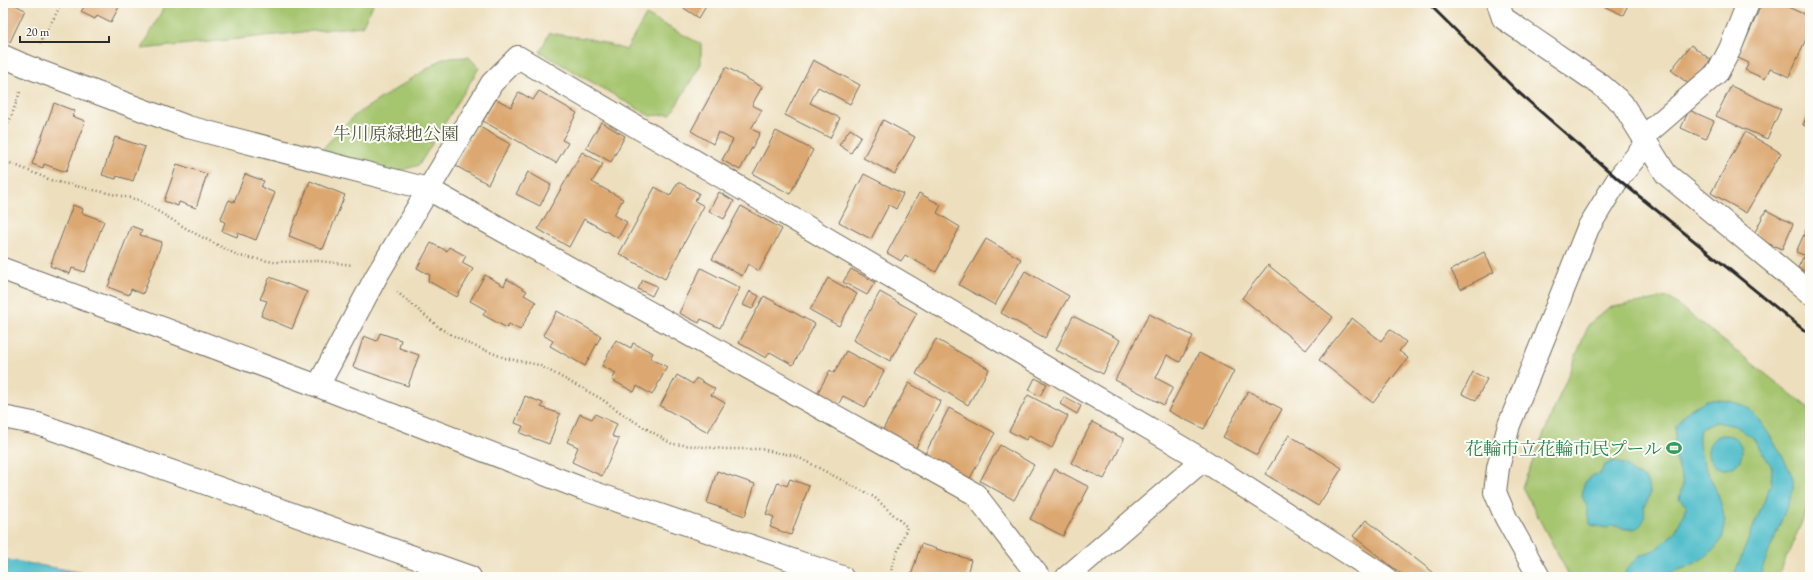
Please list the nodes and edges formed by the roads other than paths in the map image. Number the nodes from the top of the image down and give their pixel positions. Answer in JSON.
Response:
{"nodes":[{"id":1,"x":1498,"y":3,"type":"edge"},
{"id":2,"x":1748,"y":3,"type":"edge"},
{"id":3,"x":3,"y":56,"type":"edge"},
{"id":4,"x":1645,"y":140,"type":"junction"},
{"id":5,"x":428,"y":189,"type":"junction"},
{"id":6,"x":3,"y":269,"type":"edge"},
{"id":7,"x":1810,"y":293,"type":"edge"},
{"id":8,"x":318,"y":386,"type":"junction"},
{"id":9,"x":3,"y":417,"type":"edge"},
{"id":10,"x":1203,"y":460,"type":"junction"},
{"id":11,"x":470,"y":577,"type":"edge"},
{"id":12,"x":842,"y":577,"type":"edge"},
{"id":13,"x":1039,"y":577,"type":"edge"},
{"id":14,"x":1067,"y":577,"type":"edge"},
{"id":15,"x":1385,"y":577,"type":"edge"},
{"id":16,"x":1539,"y":577,"type":"edge"}],
"edges":[{"from":1,"to":4,"type":"street"},
{"from":2,"to":4,"type":"street"},
{"from":3,"to":5,"type":"street"},
{"from":4,"to":7,"type":"street"},
{"from":4,"to":16,"type":"street"},
{"from":5,"to":8,"type":"street"},
{"from":5,"to":10,"type":"street"},
{"from":5,"to":13,"type":"street"},
{"from":6,"to":8,"type":"street"},
{"from":8,"to":12,"type":"street"},
{"from":9,"to":11,"type":"street"},
{"from":10,"to":14,"type":"street"},
{"from":10,"to":15,"type":"street"}]}
